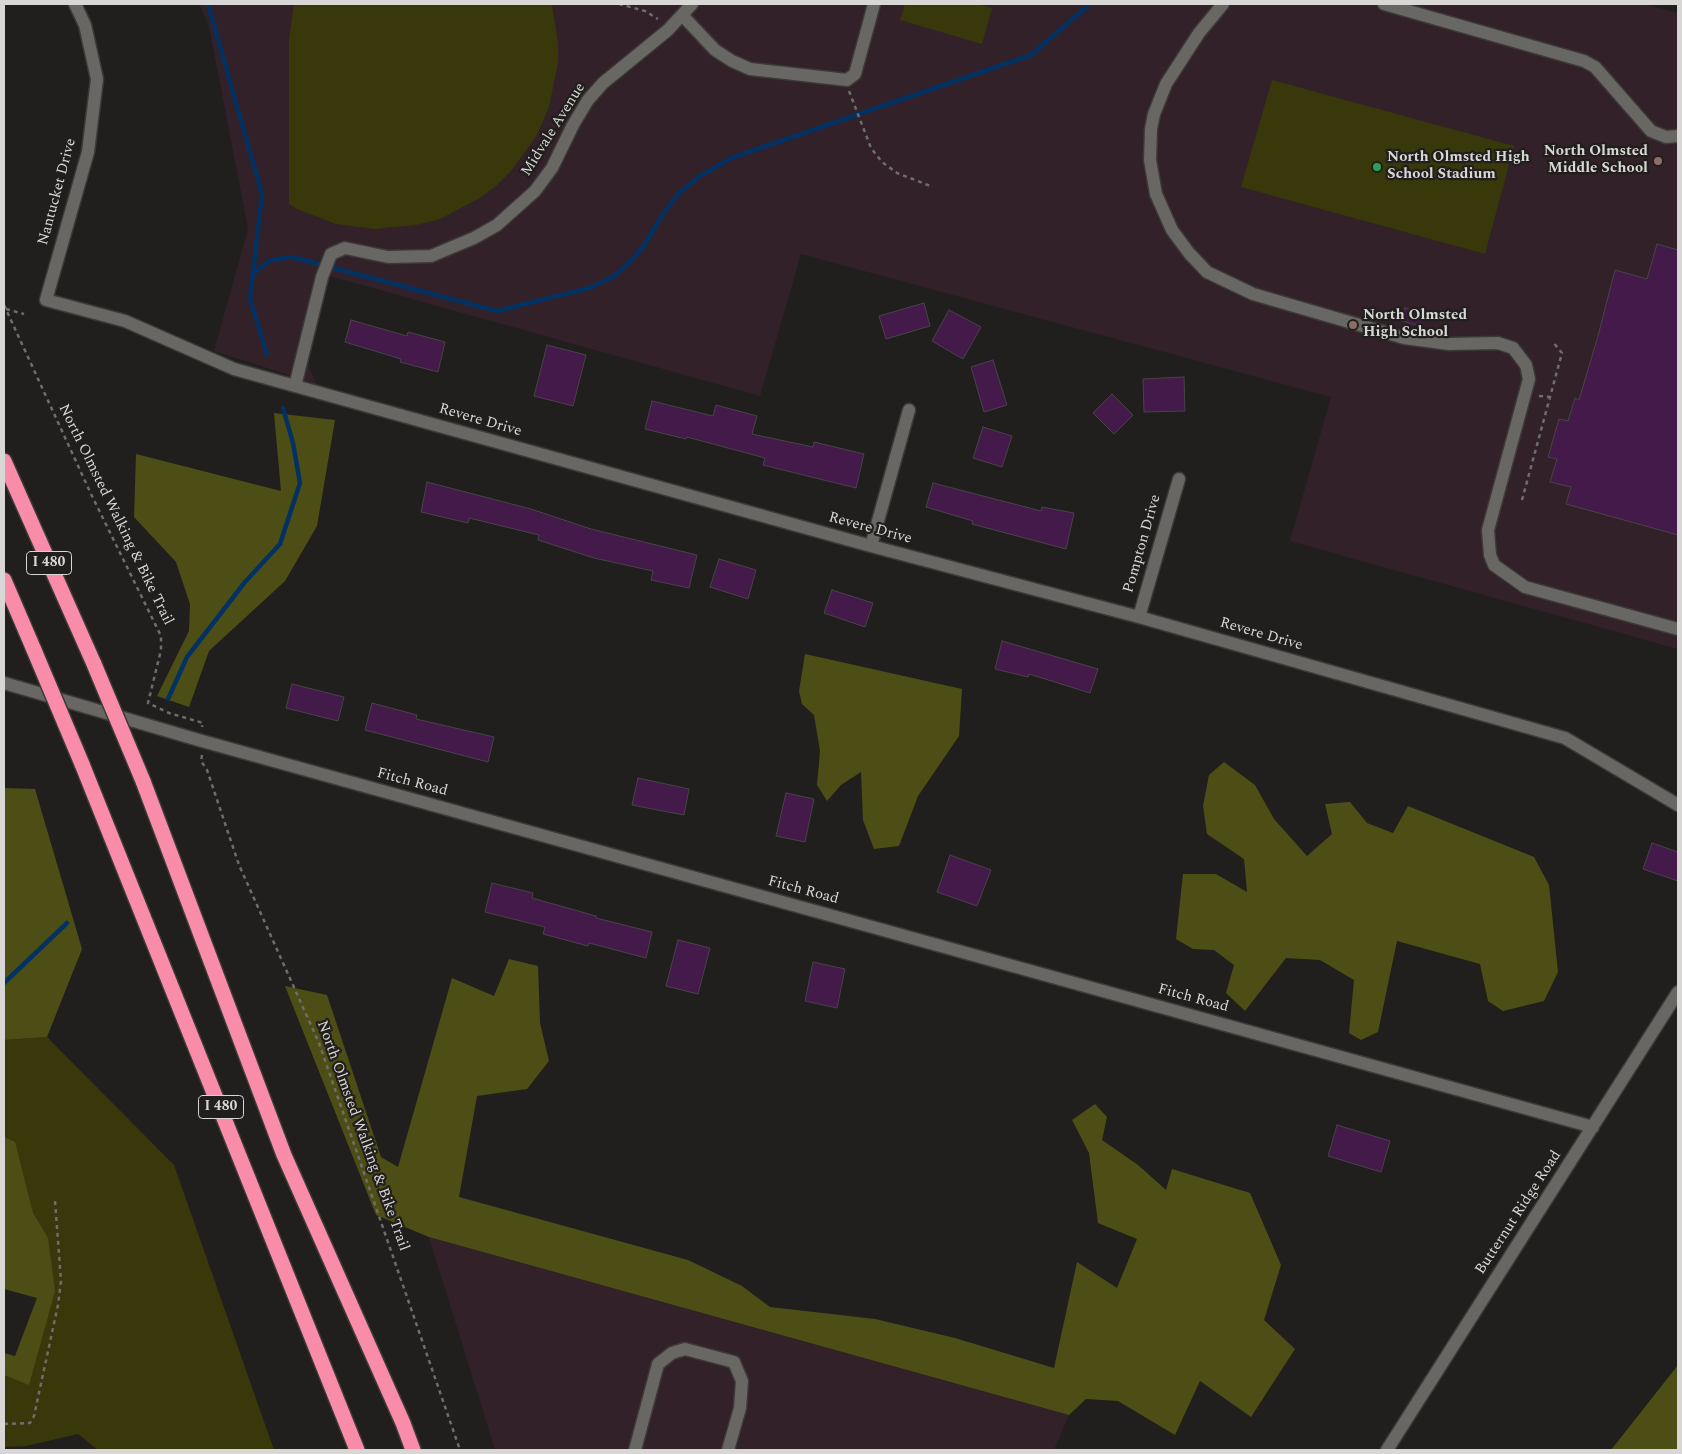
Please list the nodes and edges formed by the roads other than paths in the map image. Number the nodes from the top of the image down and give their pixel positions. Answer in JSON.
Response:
{"nodes":[{"id":1,"x":75,"y":4,"type":"edge"},
{"id":2,"x":692,"y":4,"type":"edge"},
{"id":3,"x":874,"y":4,"type":"edge"},
{"id":4,"x":1222,"y":4,"type":"edge"},
{"id":5,"x":1384,"y":4,"type":"edge"},
{"id":6,"x":682,"y":15,"type":"junction"},
{"id":7,"x":1678,"y":136,"type":"edge"},
{"id":8,"x":46,"y":300,"type":"joint"},
{"id":9,"x":295,"y":386,"type":"junction"},
{"id":10,"x":909,"y":410,"type":"dead end"},
{"id":11,"x":4,"y":461,"type":"edge"},
{"id":12,"x":1178,"y":479,"type":"dead end"},
{"id":13,"x":870,"y":546,"type":"junction"},
{"id":14,"x":4,"y":580,"type":"edge"},
{"id":15,"x":1139,"y":617,"type":"junction"},
{"id":16,"x":1678,"y":629,"type":"edge"},
{"id":17,"x":4,"y":684,"type":"edge"},
{"id":18,"x":1678,"y":805,"type":"edge"},
{"id":19,"x":1678,"y":992,"type":"edge"},
{"id":20,"x":1594,"y":1126,"type":"junction"},
{"id":21,"x":357,"y":1450,"type":"edge"},
{"id":22,"x":413,"y":1450,"type":"edge"},
{"id":23,"x":635,"y":1450,"type":"edge"},
{"id":24,"x":728,"y":1450,"type":"edge"},
{"id":25,"x":1387,"y":1450,"type":"edge"}],
"edges":[{"from":1,"to":8,"type":"street","name":"Nantucket Drive"},
{"from":2,"to":6,"type":"street","name":"Midvale Avenue"},
{"from":3,"to":6,"type":"street"},
{"from":4,"to":16,"type":"street"},
{"from":5,"to":7,"type":"street"},
{"from":6,"to":9,"type":"street","name":"Midvale Avenue"},
{"from":8,"to":9,"type":"street","name":"Revere Drive"},
{"from":9,"to":13,"type":"street","name":"Revere Drive"},
{"from":10,"to":13,"type":"street"},
{"from":11,"to":22,"type":"highway","number":"I 480","bridge":true},
{"from":12,"to":15,"type":"street","name":"Pompton Drive"},
{"from":13,"to":15,"type":"street","name":"Revere Drive"},
{"from":14,"to":21,"type":"highway","number":"I 480","bridge":true},
{"from":15,"to":18,"type":"street","name":"Revere Drive"},
{"from":17,"to":20,"type":"street","name":"Fitch Road"},
{"from":19,"to":20,"type":"street","name":"Butternut Ridge Road"},
{"from":20,"to":25,"type":"street","name":"Butternut Ridge Road"},
{"from":23,"to":24,"type":"street"}]}
